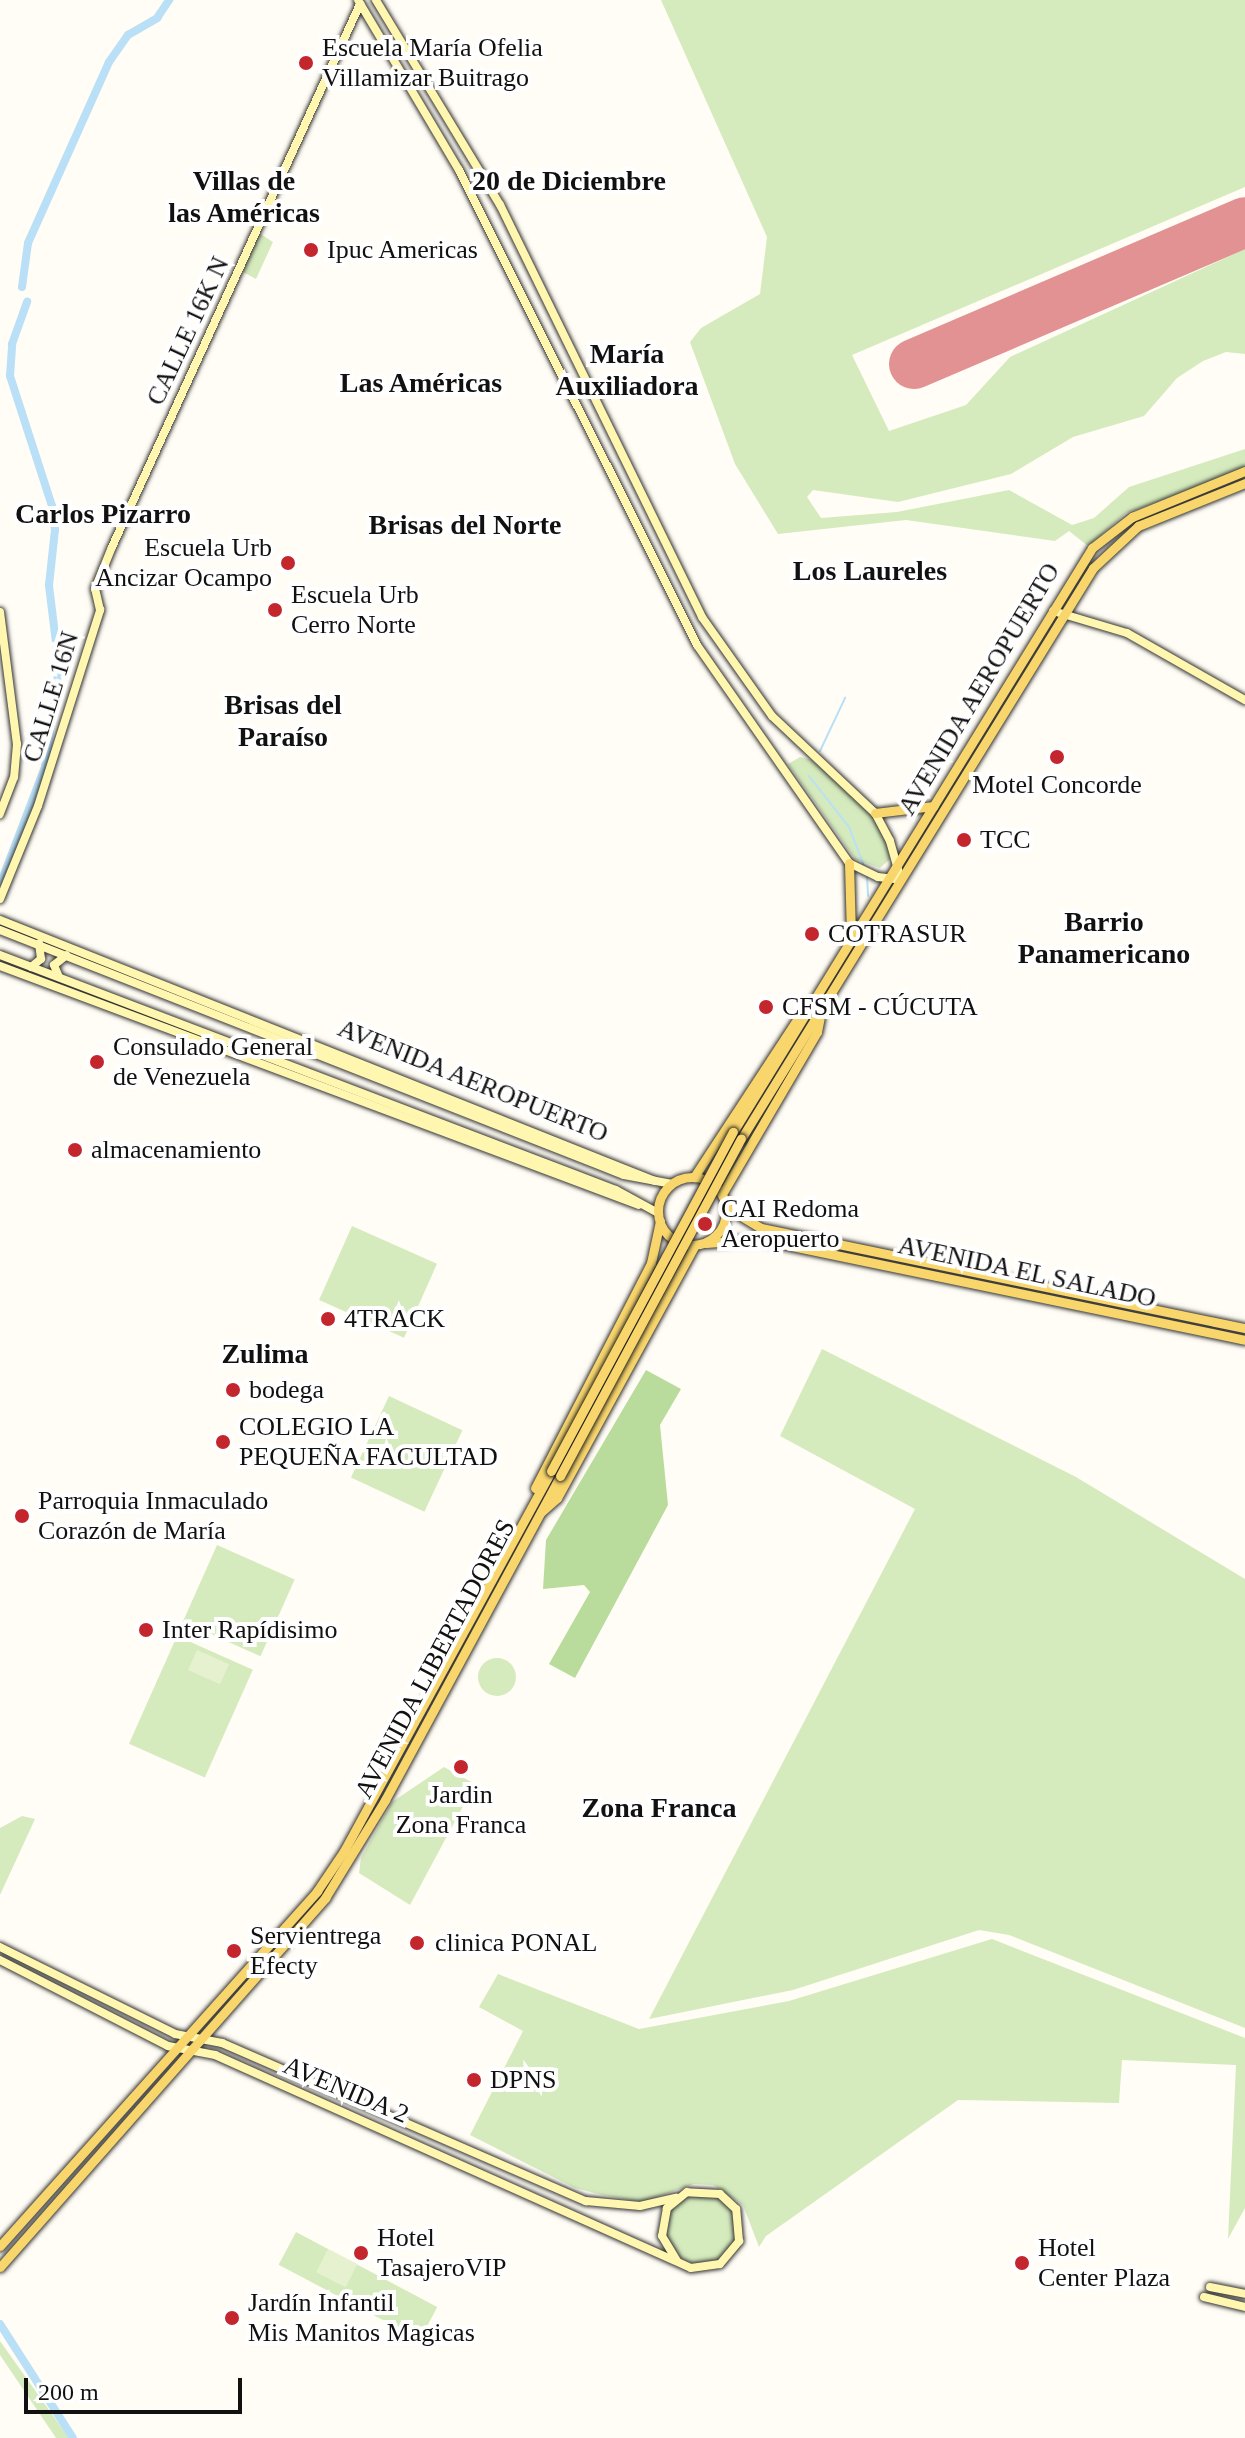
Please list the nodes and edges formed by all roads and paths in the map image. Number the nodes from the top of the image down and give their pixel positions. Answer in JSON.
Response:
{"nodes":[{"id":1,"x":376,"y":0,"type":"edge"},
{"id":2,"x":359,"y":2,"type":"edge"},
{"id":3,"x":456,"y":129,"type":"junction"},
{"id":4,"x":444,"y":144,"type":"junction"},
{"id":5,"x":473,"y":156,"type":"junction"},
{"id":6,"x":459,"y":170,"type":"junction"},
{"id":7,"x":1245,"y":471,"type":"edge"},
{"id":8,"x":1245,"y":483,"type":"edge"},
{"id":9,"x":97,"y":593,"type":"joint"},
{"id":10,"x":1053,"y":611,"type":"junction"},
{"id":11,"x":0,"y":612,"type":"edge"},
{"id":12,"x":1064,"y":617,"type":"junction"},
{"id":13,"x":1245,"y":700,"type":"edge"},
{"id":14,"x":934,"y":806,"type":"junction"},
{"id":15,"x":875,"y":813,"type":"junction"},
{"id":16,"x":0,"y":814,"type":"edge"},
{"id":17,"x":854,"y":865,"type":"junction"},
{"id":18,"x":897,"y":865,"type":"junction"},
{"id":19,"x":883,"y":878,"type":"junction"},
{"id":20,"x":901,"y":880,"type":"junction"},
{"id":21,"x":0,"y":899,"type":"edge"},
{"id":22,"x":0,"y":920,"type":"edge"},
{"id":23,"x":0,"y":930,"type":"edge"},
{"id":24,"x":35,"y":934,"type":"junction"},
{"id":25,"x":850,"y":940,"type":"junction"},
{"id":26,"x":41,"y":946,"type":"junction"},
{"id":27,"x":81,"y":952,"type":"junction"},
{"id":28,"x":0,"y":955,"type":"edge"},
{"id":29,"x":65,"y":956,"type":"junction"},
{"id":30,"x":0,"y":966,"type":"edge"},
{"id":31,"x":30,"y":967,"type":"junction"},
{"id":32,"x":60,"y":977,"type":"junction"},
{"id":33,"x":813,"y":1001,"type":"junction"},
{"id":34,"x":821,"y":1009,"type":"junction"},
{"id":35,"x":314,"y":1043,"type":"junction"},
{"id":36,"x":311,"y":1053,"type":"junction"},
{"id":37,"x":402,"y":1078,"type":"junction"},
{"id":38,"x":387,"y":1083,"type":"junction"},
{"id":39,"x":382,"y":1107,"type":"junction"},
{"id":40,"x":737,"y":1136,"type":"junction"},
{"id":41,"x":694,"y":1177,"type":"junction"},
{"id":42,"x":659,"y":1183,"type":"junction"},
{"id":43,"x":672,"y":1184,"type":"junction"},
{"id":44,"x":722,"y":1194,"type":"junction"},
{"id":45,"x":726,"y":1207,"type":"junction"},
{"id":46,"x":659,"y":1217,"type":"junction"},
{"id":47,"x":706,"y":1243,"type":"junction"},
{"id":48,"x":695,"y":1245,"type":"junction"},
{"id":49,"x":1245,"y":1328,"type":"edge"},
{"id":50,"x":1245,"y":1340,"type":"edge"},
{"id":51,"x":555,"y":1473,"type":"junction"},
{"id":52,"x":526,"y":1514,"type":"junction"},
{"id":53,"x":538,"y":1514,"type":"junction"},
{"id":54,"x":0,"y":1947,"type":"edge"},
{"id":55,"x":0,"y":1960,"type":"edge"},
{"id":56,"x":189,"y":2037,"type":"junction"},
{"id":57,"x":205,"y":2038,"type":"junction"},
{"id":58,"x":178,"y":2048,"type":"junction"},
{"id":59,"x":194,"y":2051,"type":"junction"},
{"id":60,"x":677,"y":2197,"type":"junction"},
{"id":61,"x":0,"y":2246,"type":"edge"},
{"id":62,"x":677,"y":2261,"type":"junction"},
{"id":63,"x":0,"y":2267,"type":"edge"},
{"id":64,"x":1210,"y":2287,"type":"dead end"},
{"id":65,"x":1245,"y":2294,"type":"edge"},
{"id":66,"x":1204,"y":2297,"type":"dead end"},
{"id":67,"x":1245,"y":2307,"type":"edge"}],
"edges":[{"from":1,"to":3,"type":"street"},
{"from":2,"to":4,"type":"street"},
{"from":2,"to":9,"type":"street","name":"CALLE 16K N"},
{"from":3,"to":4,"type":"street"},
{"from":3,"to":5,"type":"street"},
{"from":4,"to":6,"type":"street"},
{"from":5,"to":6,"type":"street"},
{"from":5,"to":15,"type":"street"},
{"from":6,"to":17,"type":"street"},
{"from":7,"to":10,"type":"main road","name":"AVENIDA AEROPUERTO"},
{"from":8,"to":12,"type":"main road","name":"AVENIDA AEROPUERTO"},
{"from":9,"to":21,"type":"street","name":"CALLE 16N"},
{"from":10,"to":12,"type":"street"},
{"from":10,"to":14,"type":"main road","name":"AVENIDA AEROPUERTO"},
{"from":11,"to":16,"type":"street"},
{"from":12,"to":13,"type":"street"},
{"from":12,"to":20,"type":"main road","name":"AVENIDA AEROPUERTO"},
{"from":14,"to":15,"type":"main road"},
{"from":14,"to":18,"type":"main road","name":"AVENIDA AEROPUERTO"},
{"from":15,"to":18,"type":"street"},
{"from":17,"to":19,"type":"street"},
{"from":17,"to":25,"type":"main road"},
{"from":18,"to":19,"type":"main road","name":"AVENIDA AEROPUERTO"},
{"from":18,"to":20,"type":"street"},
{"from":19,"to":20,"type":"street"},
{"from":19,"to":25,"type":"main road","name":"AVENIDA AEROPUERTO"},
{"from":20,"to":34,"type":"main road","name":"AVENIDA AEROPUERTO"},
{"from":22,"to":24,"type":"street","name":"AVENIDA AEROPUERTO"},
{"from":23,"to":26,"type":"street","name":"AVENIDA AEROPUERTO"},
{"from":24,"to":26,"type":"street"},
{"from":24,"to":27,"type":"street","name":"AVENIDA AEROPUERTO"},
{"from":25,"to":33,"type":"main road","name":"AVENIDA AEROPUERTO"},
{"from":26,"to":29,"type":"street","name":"AVENIDA AEROPUERTO"},
{"from":26,"to":31,"type":"street"},
{"from":27,"to":29,"type":"street"},
{"from":27,"to":35,"type":"street","name":"AVENIDA AEROPUERTO"},
{"from":28,"to":31,"type":"street","name":"AVENIDA AEROPUERTO"},
{"from":29,"to":32,"type":"street"},
{"from":29,"to":36,"type":"street","name":"AVENIDA AEROPUERTO"},
{"from":30,"to":39,"type":"street","name":"AVENIDA AEROPUERTO"},
{"from":31,"to":32,"type":"street","name":"AVENIDA AEROPUERTO"},
{"from":32,"to":39,"type":"street","name":"AVENIDA AEROPUERTO"},
{"from":33,"to":40,"type":"main road","name":"AVENIDA LIBERTADORES"},
{"from":33,"to":41,"type":"main road"},
{"from":34,"to":40,"type":"main road","name":"AVENIDA LIBERTADORES"},
{"from":34,"to":44,"type":"main road"},
{"from":35,"to":36,"type":"street"},
{"from":35,"to":37,"type":"street","name":"AVENIDA AEROPUERTO"},
{"from":36,"to":38,"type":"street","name":"AVENIDA AEROPUERTO"},
{"from":37,"to":38,"type":"street"},
{"from":37,"to":42,"type":"street","name":"AVENIDA AEROPUERTO"},
{"from":38,"to":42,"type":"street","name":"AVENIDA AEROPUERTO"},
{"from":39,"to":46,"type":"street","name":"AVENIDA AEROPUERTO"},
{"from":40,"to":51,"type":"main road","name":"AVENIDA LIBERTADORES","bridge":true},
{"from":41,"to":43,"type":"main road"},
{"from":41,"to":44,"type":"main road"},
{"from":42,"to":43,"type":"street","name":"AVENIDA AEROPUERTO"},
{"from":43,"to":46,"type":"main road"},
{"from":44,"to":45,"type":"main road"},
{"from":45,"to":47,"type":"main road"},
{"from":45,"to":49,"type":"main road","name":"AVENIDA EL SALADO"},
{"from":46,"to":48,"type":"main road"},
{"from":46,"to":52,"type":"main road"},
{"from":47,"to":48,"type":"main road"},
{"from":47,"to":50,"type":"main road","name":"AVENIDA EL SALADO"},
{"from":48,"to":53,"type":"main road"},
{"from":51,"to":52,"type":"main road","name":"AVENIDA LIBERTADORES"},
{"from":51,"to":53,"type":"main road","name":"AVENIDA LIBERTADORES"},
{"from":52,"to":56,"type":"main road","name":"AVENIDA LIBERTADORES"},
{"from":53,"to":57,"type":"main road","name":"AVENIDA LIBERTADORES"},
{"from":54,"to":56,"type":"street","name":"AVENIDA 2"},
{"from":55,"to":58,"type":"street","name":"AVENIDA 2"},
{"from":56,"to":57,"type":"street","name":"AVENIDA 2"},
{"from":56,"to":58,"type":"main road","name":"AVENIDA LIBERTADORES"},
{"from":57,"to":59,"type":"main road","name":"AVENIDA LIBERTADORES"},
{"from":57,"to":60,"type":"street","name":"AVENIDA 2"},
{"from":58,"to":59,"type":"street","name":"AVENIDA 2"},
{"from":58,"to":61,"type":"main road","name":"AVENIDA LIBERTADORES"},
{"from":59,"to":62,"type":"street","name":"AVENIDA 2"},
{"from":59,"to":63,"type":"main road","name":"AVENIDA LIBERTADORES"},
{"from":60,"to":62,"type":"street"},
{"from":60,"to":62,"type":"street"},
{"from":64,"to":65,"type":"street"},
{"from":66,"to":67,"type":"street"}]}
